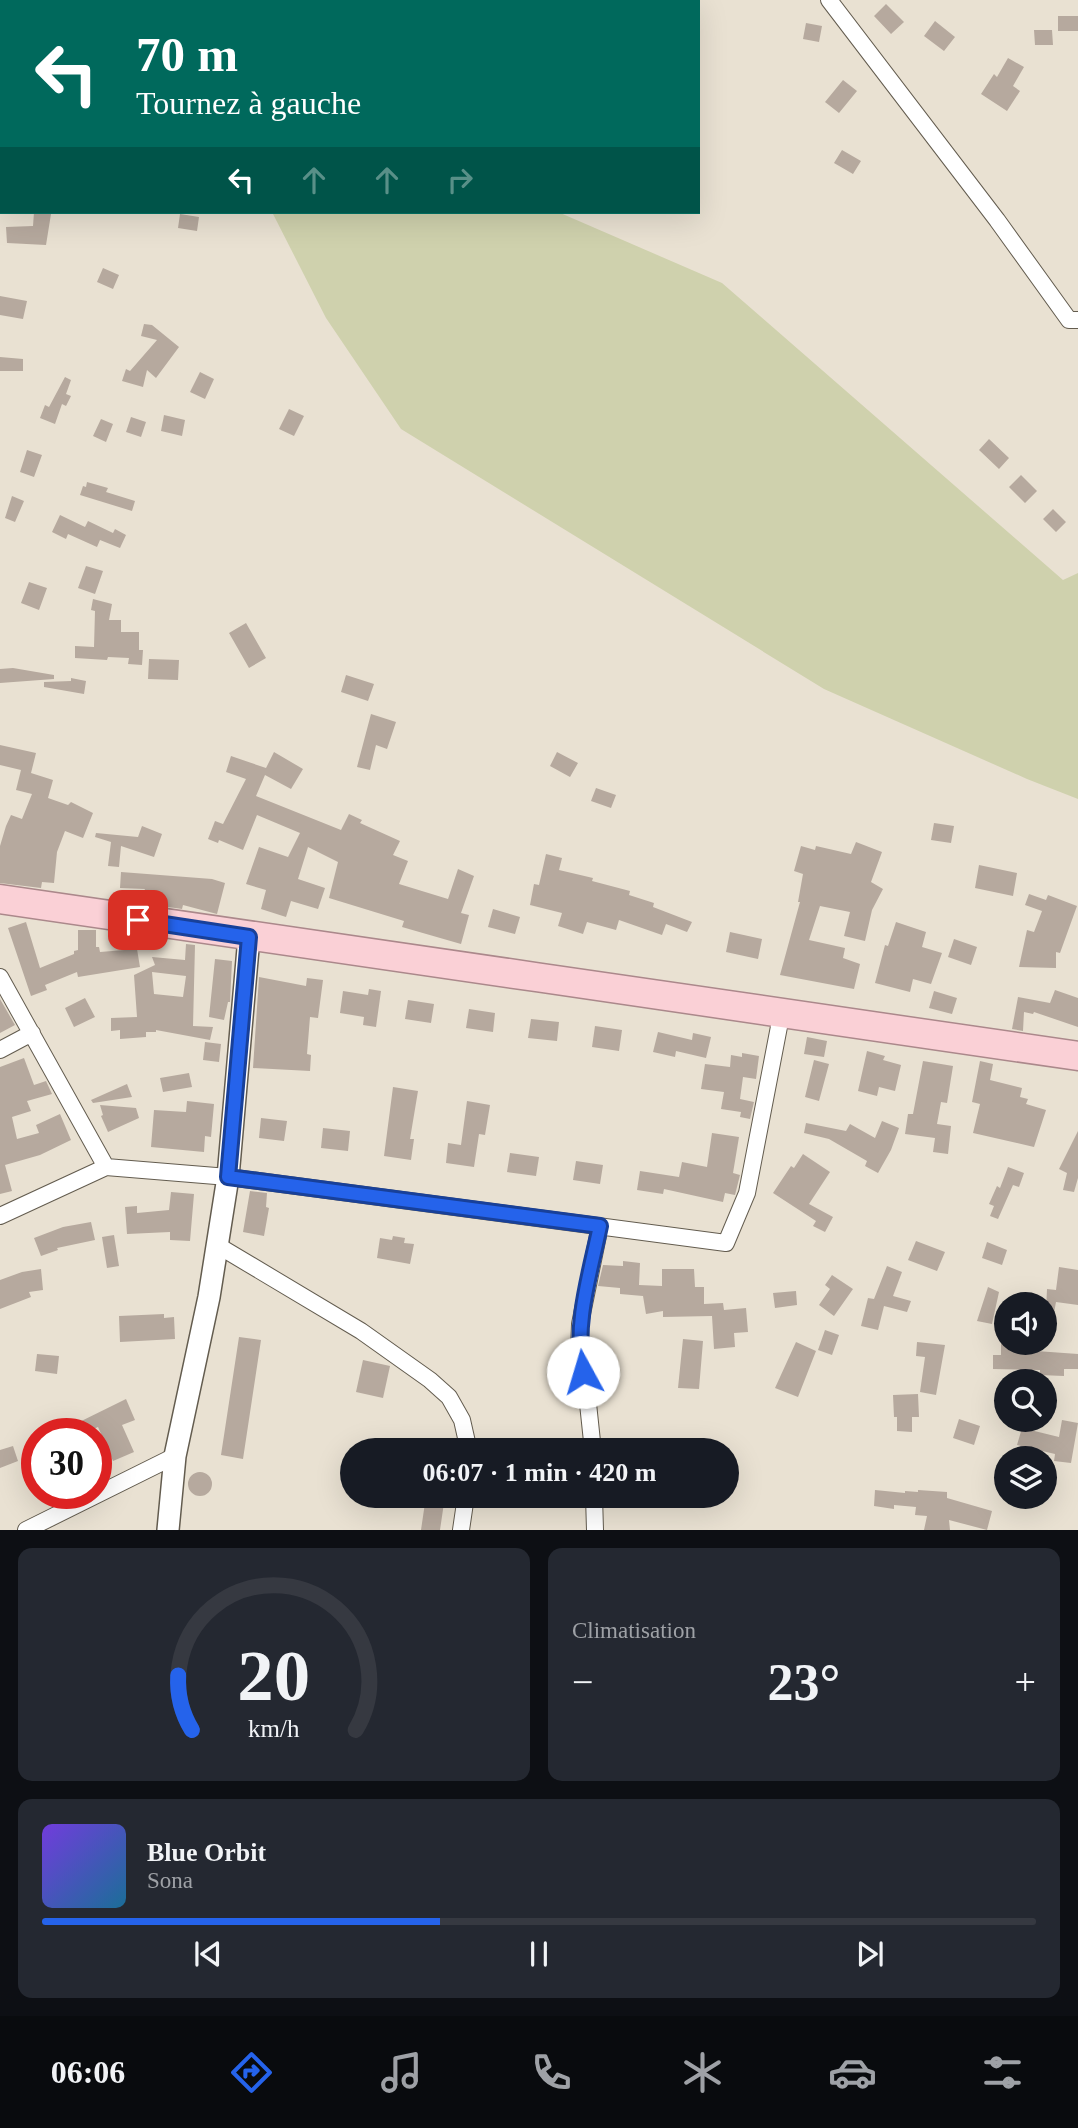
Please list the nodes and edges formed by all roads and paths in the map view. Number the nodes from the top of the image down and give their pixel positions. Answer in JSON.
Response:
{"nodes":[{"id":1,"x":829,"y":0,"type":"edge"},
{"id":2,"x":1078,"y":320,"type":"edge"},
{"id":3,"x":0,"y":899,"type":"edge"},
{"id":4,"x":249,"y":937,"type":"junction"},
{"id":5,"x":0,"y":977,"type":"edge"},
{"id":6,"x":782,"y":1011,"type":"junction"},
{"id":7,"x":32,"y":1033,"type":"junction"},
{"id":8,"x":0,"y":1050,"type":"edge"},
{"id":9,"x":1078,"y":1056,"type":"edge"},
{"id":10,"x":106,"y":1167,"type":"junction"},
{"id":11,"x":228,"y":1177,"type":"junction"},
{"id":12,"x":0,"y":1216,"type":"edge"},
{"id":13,"x":600,"y":1226,"type":"junction"},
{"id":14,"x":217,"y":1245,"type":"junction"},
{"id":15,"x":465,"y":1438,"type":"edge"},
{"id":16,"x":592,"y":1438,"type":"edge"},
{"id":17,"x":175,"y":1456,"type":"junction"},
{"id":18,"x":464,"y":1508,"type":"edge"},
{"id":19,"x":594,"y":1508,"type":"edge"},
{"id":20,"x":26,"y":1530,"type":"edge"},
{"id":21,"x":168,"y":1530,"type":"edge"},
{"id":22,"x":461,"y":1530,"type":"edge"},
{"id":23,"x":595,"y":1530,"type":"edge"}],
"edges":[{"from":1,"to":2,"type":"street"},
{"from":3,"to":4,"type":"highway"},
{"from":4,"to":6,"type":"highway"},
{"from":4,"to":11,"type":"street"},
{"from":5,"to":7,"type":"street"},
{"from":6,"to":9,"type":"highway"},
{"from":6,"to":13,"type":"street"},
{"from":7,"to":8,"type":"street"},
{"from":7,"to":10,"type":"street"},
{"from":10,"to":11,"type":"street"},
{"from":10,"to":12,"type":"street"},
{"from":11,"to":13,"type":"street"},
{"from":11,"to":14,"type":"street"},
{"from":13,"to":16,"type":"street"},
{"from":14,"to":15,"type":"street"},
{"from":14,"to":17,"type":"street"},
{"from":17,"to":20,"type":"street"},
{"from":17,"to":21,"type":"street"},
{"from":18,"to":22,"type":"street"},
{"from":19,"to":23,"type":"street"}]}
